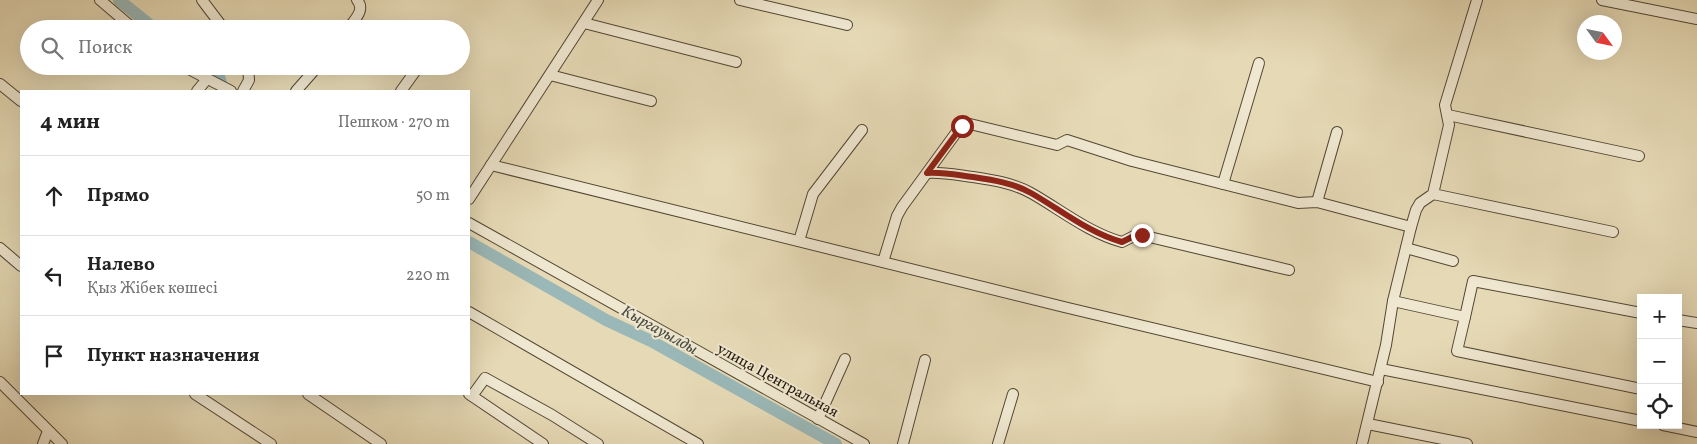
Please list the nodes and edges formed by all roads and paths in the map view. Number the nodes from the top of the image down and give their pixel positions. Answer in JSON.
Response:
{"nodes":[{"id":1,"x":100,"y":0,"type":"edge"},
{"id":2,"x":202,"y":0,"type":"edge"},
{"id":3,"x":357,"y":0,"type":"edge"},
{"id":4,"x":598,"y":0,"type":"edge"},
{"id":5,"x":740,"y":0,"type":"edge"},
{"id":6,"x":1477,"y":0,"type":"edge"},
{"id":7,"x":1602,"y":0,"type":"edge"},
{"id":8,"x":1622,"y":2,"type":"edge"},
{"id":9,"x":1697,"y":19,"type":"edge"},
{"id":10,"x":123,"y":20,"type":"edge"},
{"id":11,"x":217,"y":20,"type":"edge"},
{"id":12,"x":354,"y":20,"type":"edge"},
{"id":13,"x":584,"y":23,"type":"junction"},
{"id":14,"x":847,"y":25,"type":"dead end"},
{"id":15,"x":736,"y":62,"type":"dead end"},
{"id":16,"x":1259,"y":63,"type":"dead end"},
{"id":17,"x":200,"y":75,"type":"edge"},
{"id":18,"x":249,"y":75,"type":"edge"},
{"id":19,"x":310,"y":75,"type":"edge"},
{"id":20,"x":412,"y":75,"type":"edge"},
{"id":21,"x":550,"y":75,"type":"junction"},
{"id":22,"x":211,"y":81,"type":"junction"},
{"id":23,"x":0,"y":84,"type":"edge"},
{"id":24,"x":198,"y":90,"type":"edge"},
{"id":25,"x":229,"y":90,"type":"edge"},
{"id":26,"x":244,"y":90,"type":"edge"},
{"id":27,"x":297,"y":90,"type":"edge"},
{"id":28,"x":403,"y":90,"type":"edge"},
{"id":29,"x":20,"y":99,"type":"edge"},
{"id":30,"x":651,"y":101,"type":"dead end"},
{"id":31,"x":1448,"y":115,"type":"junction"},
{"id":32,"x":862,"y":130,"type":"dead end"},
{"id":33,"x":1337,"y":132,"type":"dead end"},
{"id":34,"x":1639,"y":156,"type":"dead end"},
{"id":35,"x":491,"y":165,"type":"junction"},
{"id":36,"x":927,"y":173,"type":"junction"},
{"id":37,"x":1223,"y":184,"type":"junction"},
{"id":38,"x":1433,"y":194,"type":"junction"},
{"id":39,"x":470,"y":197,"type":"edge"},
{"id":40,"x":1318,"y":202,"type":"junction"},
{"id":41,"x":470,"y":224,"type":"edge"},
{"id":42,"x":1411,"y":227,"type":"junction"},
{"id":43,"x":1613,"y":232,"type":"dead end"},
{"id":44,"x":799,"y":241,"type":"junction"},
{"id":45,"x":0,"y":248,"type":"edge"},
{"id":46,"x":1406,"y":248,"type":"junction"},
{"id":47,"x":1453,"y":261,"type":"dead end"},
{"id":48,"x":882,"y":262,"type":"junction"},
{"id":49,"x":20,"y":265,"type":"edge"},
{"id":50,"x":1289,"y":270,"type":"dead end"},
{"id":51,"x":1393,"y":301,"type":"junction"},
{"id":52,"x":1637,"y":312,"type":"edge"},
{"id":53,"x":470,"y":313,"type":"edge"},
{"id":54,"x":1465,"y":317,"type":"junction"},
{"id":55,"x":1682,"y":321,"type":"edge"},
{"id":56,"x":1697,"y":324,"type":"edge"},
{"id":57,"x":845,"y":359,"type":"dead end"},
{"id":58,"x":925,"y":360,"type":"dead end"},
{"id":59,"x":1380,"y":369,"type":"junction"},
{"id":60,"x":0,"y":382,"type":"edge"},
{"id":61,"x":1378,"y":382,"type":"junction"},
{"id":62,"x":1637,"y":388,"type":"edge"},
{"id":63,"x":1013,"y":394,"type":"dead end"},
{"id":64,"x":197,"y":395,"type":"edge"},
{"id":65,"x":309,"y":395,"type":"edge"},
{"id":66,"x":470,"y":395,"type":"edge"},
{"id":67,"x":818,"y":419,"type":"junction"},
{"id":68,"x":1637,"y":420,"type":"edge"},
{"id":69,"x":1368,"y":424,"type":"junction"},
{"id":70,"x":1682,"y":429,"type":"edge"},
{"id":71,"x":48,"y":431,"type":"junction"},
{"id":72,"x":1697,"y":432,"type":"edge"},
{"id":73,"x":43,"y":444,"type":"edge"},
{"id":74,"x":62,"y":444,"type":"edge"},
{"id":75,"x":271,"y":444,"type":"edge"},
{"id":76,"x":382,"y":444,"type":"edge"},
{"id":77,"x":543,"y":444,"type":"edge"},
{"id":78,"x":598,"y":444,"type":"edge"},
{"id":79,"x":698,"y":444,"type":"edge"},
{"id":80,"x":864,"y":444,"type":"edge"},
{"id":81,"x":903,"y":444,"type":"edge"},
{"id":82,"x":998,"y":444,"type":"edge"},
{"id":83,"x":1362,"y":444,"type":"edge"},
{"id":84,"x":1467,"y":444,"type":"edge"}],
"edges":[{"from":1,"to":10,"type":"street"},
{"from":2,"to":11,"type":"street"},
{"from":3,"to":12,"type":"street"},
{"from":4,"to":13,"type":"street"},
{"from":5,"to":14,"type":"street"},
{"from":6,"to":31,"type":"street"},
{"from":7,"to":8,"type":"street"},
{"from":8,"to":9,"type":"street"},
{"from":13,"to":15,"type":"street"},
{"from":13,"to":21,"type":"street"},
{"from":16,"to":37,"type":"street"},
{"from":17,"to":22,"type":"street"},
{"from":18,"to":26,"type":"street"},
{"from":19,"to":27,"type":"street"},
{"from":20,"to":28,"type":"street"},
{"from":21,"to":30,"type":"street"},
{"from":21,"to":35,"type":"street"},
{"from":22,"to":24,"type":"street"},
{"from":22,"to":25,"type":"street"},
{"from":23,"to":29,"type":"street"},
{"from":31,"to":34,"type":"street"},
{"from":31,"to":38,"type":"street"},
{"from":32,"to":44,"type":"street"},
{"from":33,"to":40,"type":"street"},
{"from":35,"to":39,"type":"street"},
{"from":35,"to":44,"type":"street"},
{"from":36,"to":37,"type":"street"},
{"from":36,"to":48,"type":"street"},
{"from":36,"to":50,"type":"street"},
{"from":37,"to":40,"type":"street"},
{"from":38,"to":42,"type":"street"},
{"from":38,"to":43,"type":"street"},
{"from":40,"to":42,"type":"street"},
{"from":41,"to":67,"type":"street","name":"улица Центральная"},
{"from":42,"to":46,"type":"street"},
{"from":44,"to":48,"type":"street"},
{"from":45,"to":49,"type":"street"},
{"from":46,"to":47,"type":"street"},
{"from":46,"to":51,"type":"street"},
{"from":48,"to":61,"type":"street"},
{"from":51,"to":54,"type":"street"},
{"from":51,"to":59,"type":"street"},
{"from":52,"to":54,"type":"street"},
{"from":53,"to":79,"type":"street"},
{"from":54,"to":62,"type":"street"},
{"from":55,"to":56,"type":"street"},
{"from":57,"to":67,"type":"street"},
{"from":58,"to":81,"type":"street"},
{"from":59,"to":61,"type":"street"},
{"from":59,"to":68,"type":"street"},
{"from":60,"to":71,"type":"street"},
{"from":61,"to":69,"type":"street"},
{"from":63,"to":82,"type":"street"},
{"from":64,"to":75,"type":"street"},
{"from":65,"to":76,"type":"street"},
{"from":66,"to":77,"type":"street"},
{"from":66,"to":78,"type":"street"},
{"from":67,"to":80,"type":"street","name":"улица Центральная"},
{"from":69,"to":83,"type":"street"},
{"from":69,"to":84,"type":"street"},
{"from":70,"to":72,"type":"street"},
{"from":71,"to":73,"type":"street"},
{"from":71,"to":74,"type":"street"}]}
